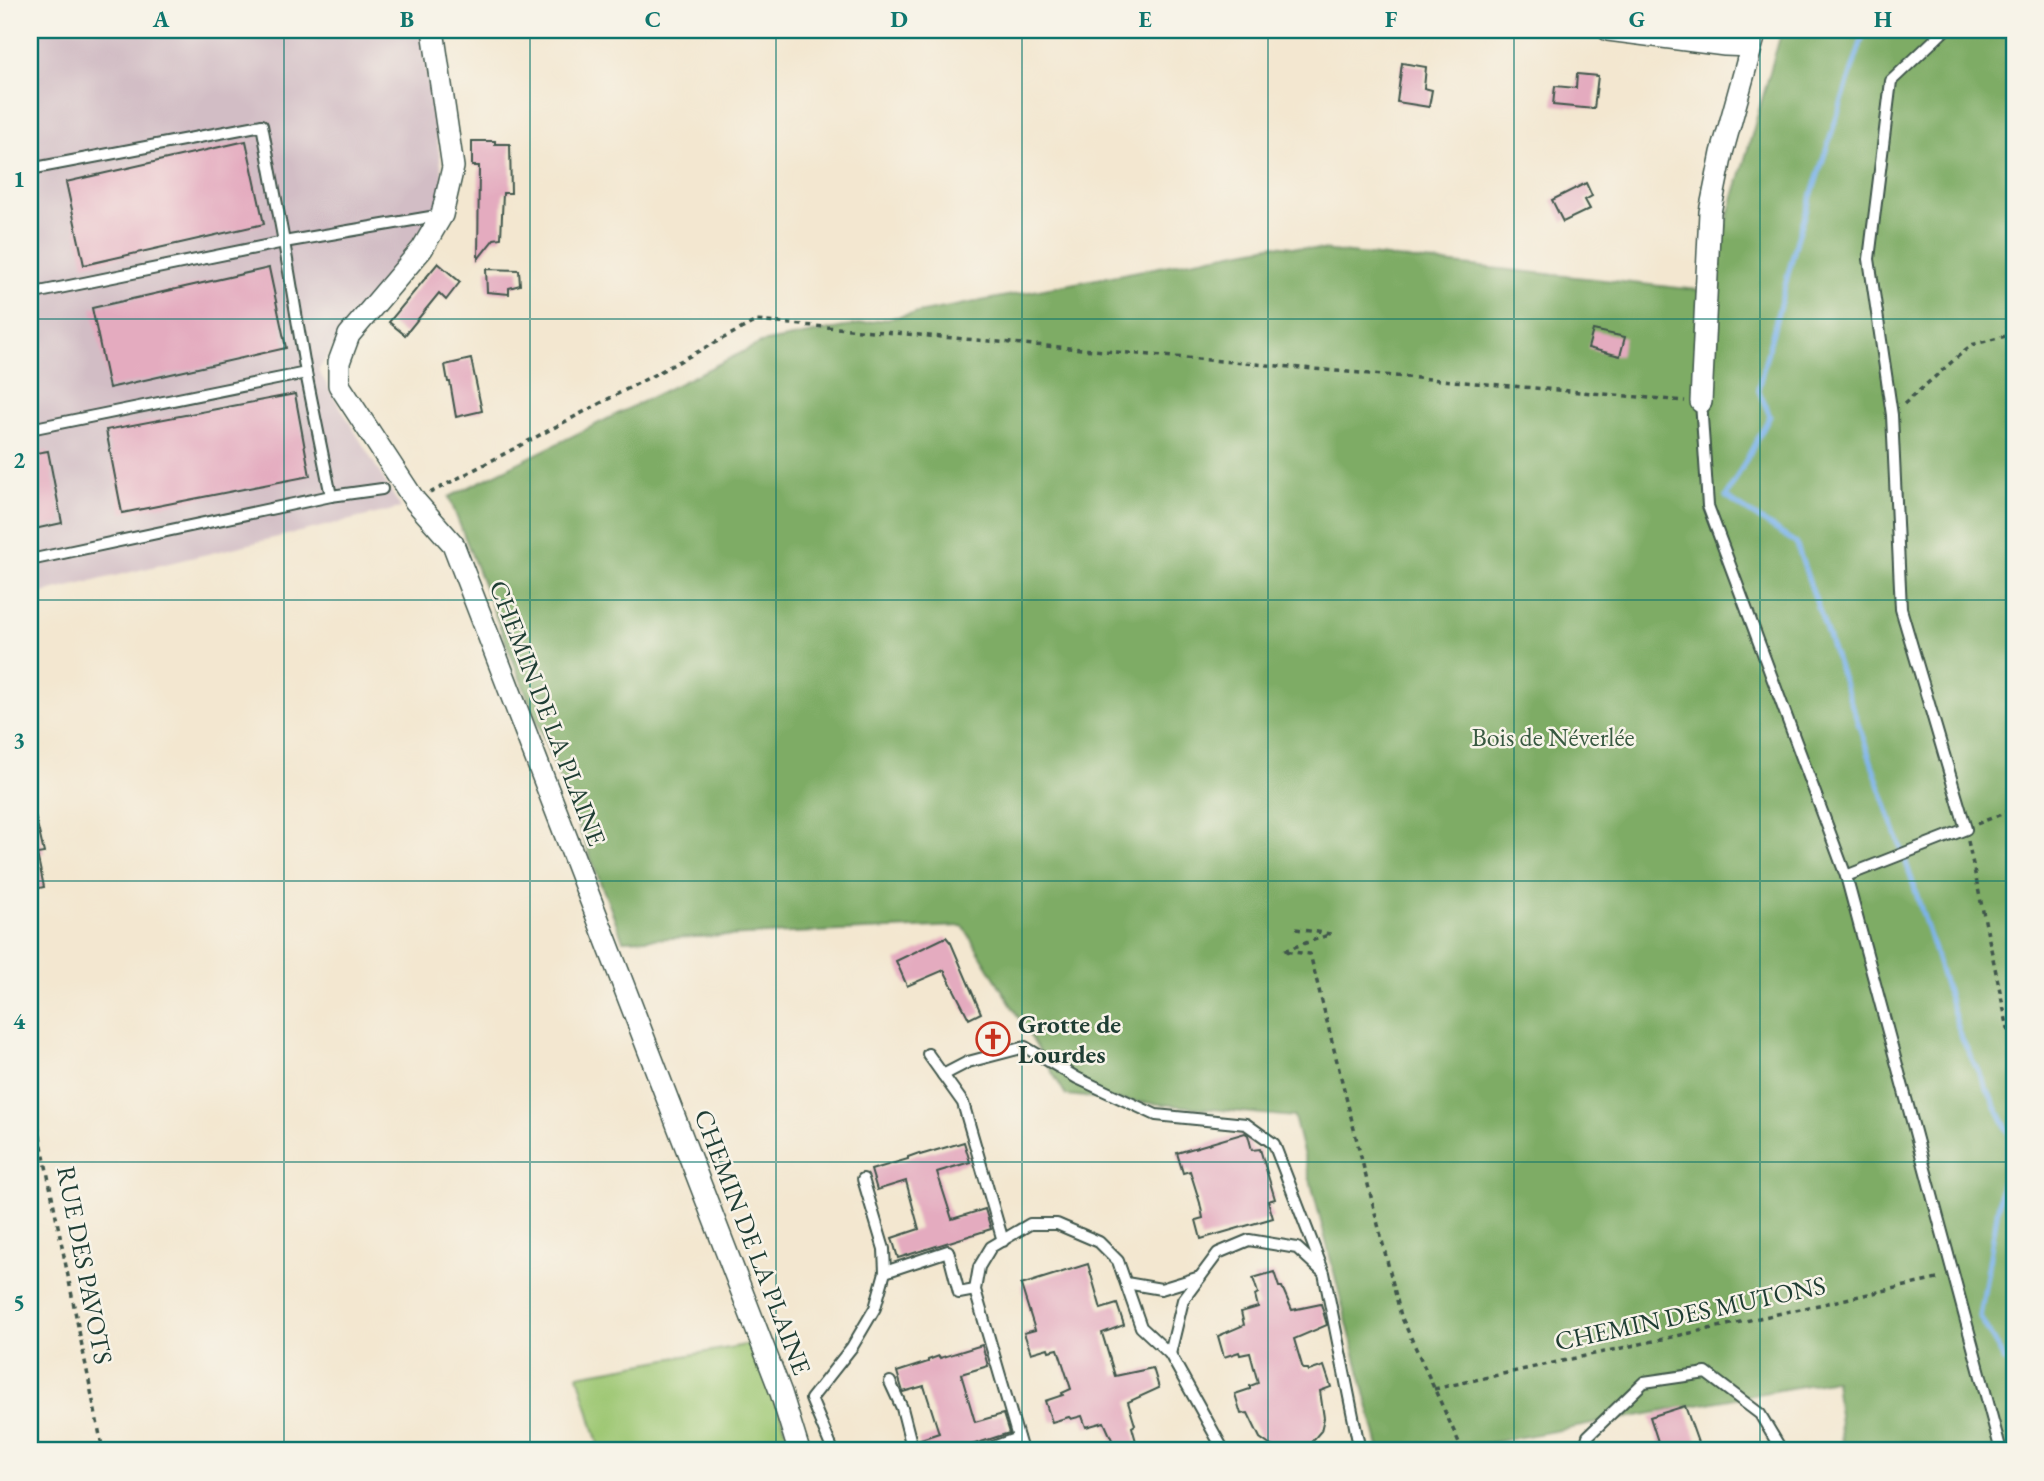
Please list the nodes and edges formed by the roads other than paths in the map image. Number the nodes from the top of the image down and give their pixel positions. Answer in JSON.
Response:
{"nodes":[{"id":1,"x":433,"y":30,"type":"edge"},
{"id":2,"x":1608,"y":30,"type":"edge"},
{"id":3,"x":1945,"y":30,"type":"edge"},
{"id":4,"x":1754,"y":38,"type":"edge"},
{"id":5,"x":30,"y":169,"type":"edge"},
{"id":6,"x":442,"y":215,"type":"junction"},
{"id":7,"x":285,"y":242,"type":"junction"},
{"id":8,"x":30,"y":295,"type":"edge"},
{"id":9,"x":306,"y":373,"type":"junction"},
{"id":10,"x":1701,"y":402,"type":"joint"},
{"id":11,"x":30,"y":429,"type":"edge"},
{"id":12,"x":382,"y":489,"type":"dead end"},
{"id":13,"x":331,"y":496,"type":"junction"},
{"id":14,"x":30,"y":560,"type":"edge"},
{"id":15,"x":1846,"y":876,"type":"junction"},
{"id":16,"x":928,"y":1054,"type":"dead end"},
{"id":17,"x":943,"y":1074,"type":"junction"},
{"id":18,"x":863,"y":1179,"type":"dead end"},
{"id":19,"x":1003,"y":1241,"type":"junction"},
{"id":20,"x":885,"y":1272,"type":"junction"},
{"id":21,"x":1324,"y":1273,"type":"junction"},
{"id":22,"x":1200,"y":1277,"type":"junction"},
{"id":23,"x":1126,"y":1283,"type":"junction"},
{"id":24,"x":975,"y":1290,"type":"junction"},
{"id":25,"x":1170,"y":1354,"type":"junction"},
{"id":26,"x":890,"y":1382,"type":"dead end"},
{"id":27,"x":1018,"y":1438,"type":"junction"},
{"id":28,"x":1220,"y":1450,"type":"edge"},
{"id":29,"x":799,"y":1451,"type":"edge"},
{"id":30,"x":833,"y":1451,"type":"edge"},
{"id":31,"x":913,"y":1451,"type":"edge"},
{"id":32,"x":982,"y":1451,"type":"edge"},
{"id":33,"x":1021,"y":1451,"type":"edge"},
{"id":34,"x":1360,"y":1451,"type":"edge"},
{"id":35,"x":1584,"y":1451,"type":"edge"},
{"id":36,"x":1782,"y":1451,"type":"edge"},
{"id":37,"x":2001,"y":1451,"type":"edge"}],
"edges":[{"from":1,"to":6,"type":"street","name":"CHEMIN DE LA PLAINE"},
{"from":2,"to":4,"type":"street"},
{"from":3,"to":15,"type":"lane"},
{"from":4,"to":10,"type":"street"},
{"from":5,"to":7,"type":"lane"},
{"from":6,"to":7,"type":"lane"},
{"from":6,"to":29,"type":"street","name":"CHEMIN DE LA PLAINE"},
{"from":7,"to":8,"type":"lane"},
{"from":7,"to":9,"type":"lane"},
{"from":9,"to":11,"type":"lane"},
{"from":9,"to":13,"type":"lane"},
{"from":10,"to":15,"type":"lane"},
{"from":12,"to":13,"type":"lane"},
{"from":13,"to":14,"type":"lane"},
{"from":15,"to":37,"type":"lane"},
{"from":16,"to":17,"type":"lane"},
{"from":17,"to":19,"type":"lane"},
{"from":17,"to":21,"type":"lane"},
{"from":18,"to":20,"type":"lane"},
{"from":19,"to":23,"type":"lane"},
{"from":19,"to":24,"type":"lane"},
{"from":20,"to":24,"type":"lane"},
{"from":20,"to":30,"type":"lane"},
{"from":21,"to":22,"type":"lane"},
{"from":21,"to":34,"type":"lane"},
{"from":22,"to":23,"type":"lane"},
{"from":22,"to":25,"type":"lane"},
{"from":23,"to":25,"type":"lane"},
{"from":24,"to":27,"type":"lane"},
{"from":25,"to":28,"type":"lane"},
{"from":26,"to":31,"type":"lane"},
{"from":27,"to":32,"type":"lane"},
{"from":27,"to":33,"type":"lane"},
{"from":35,"to":36,"type":"lane"}]}
